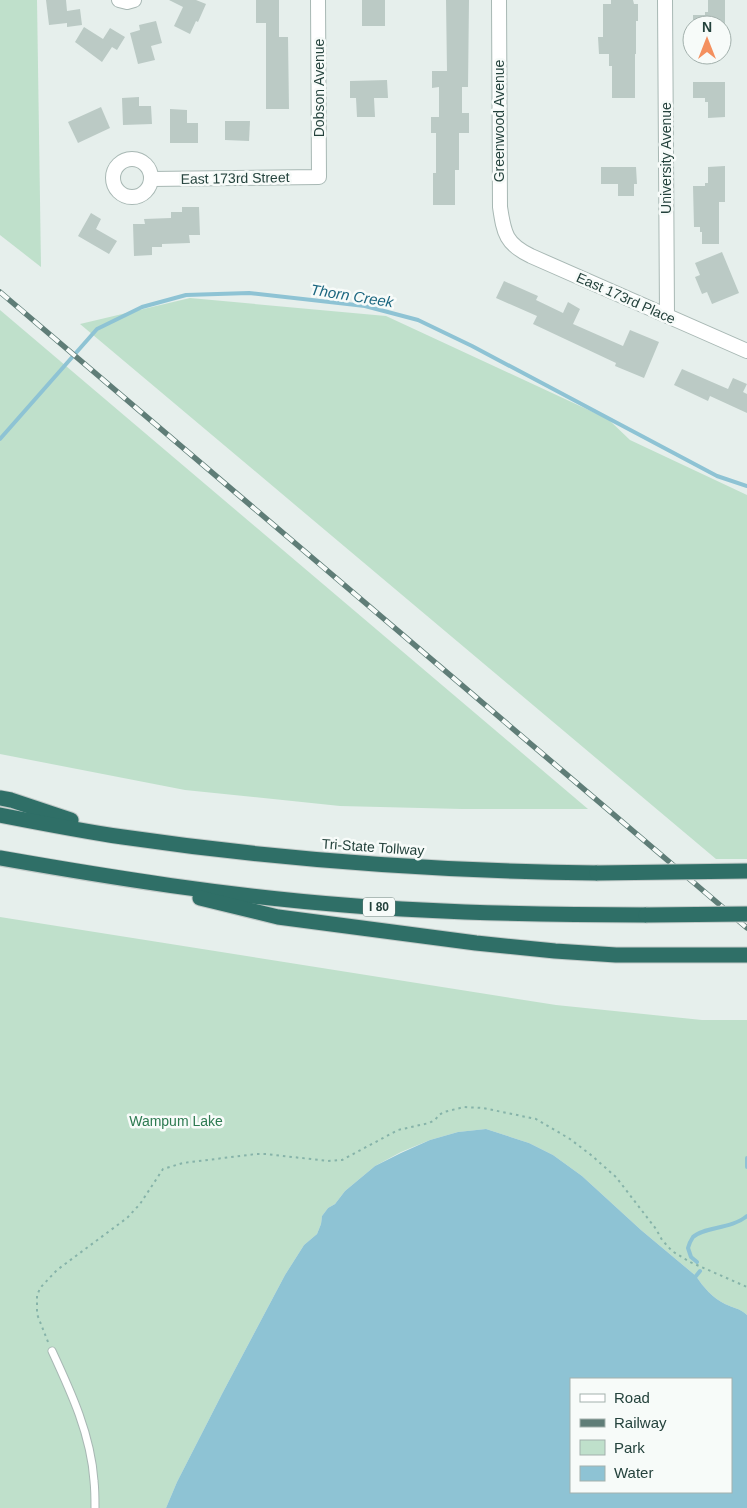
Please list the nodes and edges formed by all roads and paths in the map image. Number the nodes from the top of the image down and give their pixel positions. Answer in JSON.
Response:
{"nodes":[{"id":1,"x":119,"y":0,"type":"edge"},
{"id":2,"x":134,"y":0,"type":"edge"},
{"id":3,"x":318,"y":0,"type":"edge"},
{"id":4,"x":499,"y":0,"type":"edge"},
{"id":5,"x":665,"y":0,"type":"edge"},
{"id":6,"x":319,"y":177,"type":"joint"},
{"id":7,"x":151,"y":179,"type":"dead end"},
{"id":8,"x":508,"y":240,"type":"joint"},
{"id":9,"x":667,"y":315,"type":"junction"},
{"id":10,"x":747,"y":351,"type":"edge"},
{"id":11,"x":0,"y":798,"type":"edge"},
{"id":12,"x":0,"y":815,"type":"edge"},
{"id":13,"x":120,"y":837,"type":"junction"},
{"id":14,"x":0,"y":858,"type":"edge"},
{"id":15,"x":747,"y":871,"type":"edge"},
{"id":16,"x":114,"y":878,"type":"junction"},
{"id":17,"x":747,"y":914,"type":"edge"},
{"id":18,"x":747,"y":955,"type":"edge"},
{"id":19,"x":747,"y":1288,"type":"edge"},
{"id":20,"x":52,"y":1351,"type":"joint"},
{"id":21,"x":95,"y":1508,"type":"edge"}],
"edges":[{"from":1,"to":2,"type":"street"},
{"from":3,"to":6,"type":"street","name":"Dobson Avenue"},
{"from":4,"to":8,"type":"street","name":"Greenwood Avenue"},
{"from":5,"to":9,"type":"street","name":"University Avenue"},
{"from":6,"to":7,"type":"street","name":"East 173rd Street"},
{"from":8,"to":9,"type":"street","name":"East 173rd Place"},
{"from":9,"to":10,"type":"street","name":"East 173rd Place"},
{"from":11,"to":13,"type":"highway"},
{"from":12,"to":13,"type":"highway","name":"Tri-State Tollway"},
{"from":13,"to":15,"type":"highway","name":"Tri-State Tollway","bridge":true},
{"from":14,"to":16,"type":"highway","number":"I 80"},
{"from":16,"to":17,"type":"highway","number":"I 80","bridge":true},
{"from":16,"to":18,"type":"highway"},
{"from":19,"to":20,"type":"path"},
{"from":20,"to":21,"type":"lane"}]}
